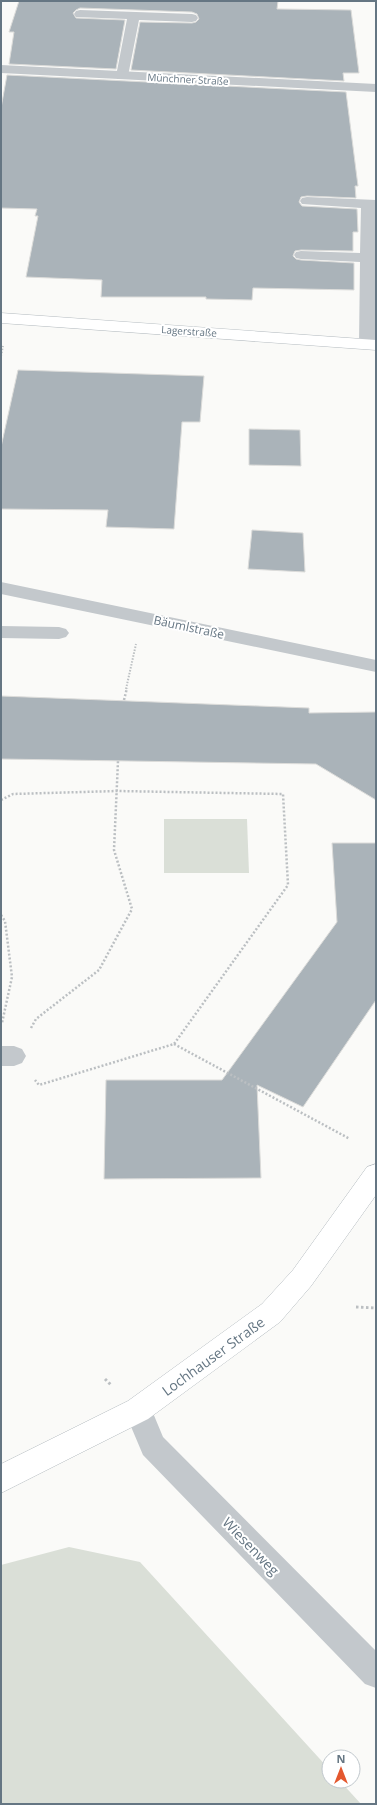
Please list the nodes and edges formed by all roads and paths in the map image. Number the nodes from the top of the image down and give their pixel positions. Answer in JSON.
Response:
{"nodes":[{"id":1,"x":80,"y":14,"type":"dead end"},
{"id":2,"x":134,"y":16,"type":"junction"},
{"id":3,"x":192,"y":18,"type":"dead end"},
{"id":4,"x":1,"y":70,"type":"edge"},
{"id":5,"x":122,"y":76,"type":"junction"},
{"id":6,"x":376,"y":88,"type":"edge"},
{"id":7,"x":307,"y":201,"type":"dead end"},
{"id":8,"x":372,"y":204,"type":"edge"},
{"id":9,"x":301,"y":255,"type":"dead end"},
{"id":10,"x":372,"y":258,"type":"edge"},
{"id":11,"x":1,"y":318,"type":"edge"},
{"id":12,"x":371,"y":345,"type":"edge"},
{"id":13,"x":1,"y":588,"type":"edge"},
{"id":14,"x":142,"y":617,"type":"junction"},
{"id":15,"x":1,"y":632,"type":"edge"},
{"id":16,"x":59,"y":633,"type":"dead end"},
{"id":17,"x":376,"y":666,"type":"edge"},
{"id":18,"x":124,"y":700,"type":"dead end"},
{"id":19,"x":118,"y":761,"type":"dead end"},
{"id":20,"x":117,"y":791,"type":"junction"},
{"id":21,"x":1,"y":800,"type":"edge"},
{"id":22,"x":1,"y":915,"type":"edge"},
{"id":23,"x":1,"y":1025,"type":"edge"},
{"id":24,"x":174,"y":1044,"type":"junction"},
{"id":25,"x":8,"y":1056,"type":"edge"},
{"id":26,"x":350,"y":1139,"type":"dead end"},
{"id":27,"x":376,"y":1175,"type":"edge"},
{"id":28,"x":356,"y":1307,"type":"dead end"},
{"id":29,"x":376,"y":1308,"type":"edge"},
{"id":30,"x":138,"y":1410,"type":"junction"},
{"id":31,"x":1,"y":1479,"type":"edge"},
{"id":32,"x":376,"y":1673,"type":"edge"}],
"edges":[{"from":1,"to":2,"type":"street"},
{"from":2,"to":3,"type":"street"},
{"from":2,"to":5,"type":"street"},
{"from":4,"to":5,"type":"street","name":"Münchner Straße"},
{"from":5,"to":6,"type":"street","name":"Münchner Straße"},
{"from":7,"to":8,"type":"street"},
{"from":8,"to":10,"type":"street"},
{"from":9,"to":10,"type":"street"},
{"from":10,"to":12,"type":"street"},
{"from":11,"to":12,"type":"street","name":"Lagerstraße"},
{"from":13,"to":14,"type":"street","name":"Bäumlstraße"},
{"from":14,"to":17,"type":"street","name":"Bäumlstraße"},
{"from":14,"to":18,"type":"path"},
{"from":15,"to":16,"type":"street"},
{"from":19,"to":20,"type":"path"},
{"from":20,"to":21,"type":"path"},
{"from":20,"to":24,"type":"path"},
{"from":20,"to":25,"type":"path"},
{"from":22,"to":23,"type":"path"},
{"from":24,"to":25,"type":"path"},
{"from":24,"to":26,"type":"path"},
{"from":27,"to":30,"type":"street","name":"Lochhauser Straße"},
{"from":28,"to":29,"type":"path"},
{"from":30,"to":31,"type":"street","name":"Lochhauser Straße"},
{"from":30,"to":32,"type":"street","name":"Wiesenweg"}]}
